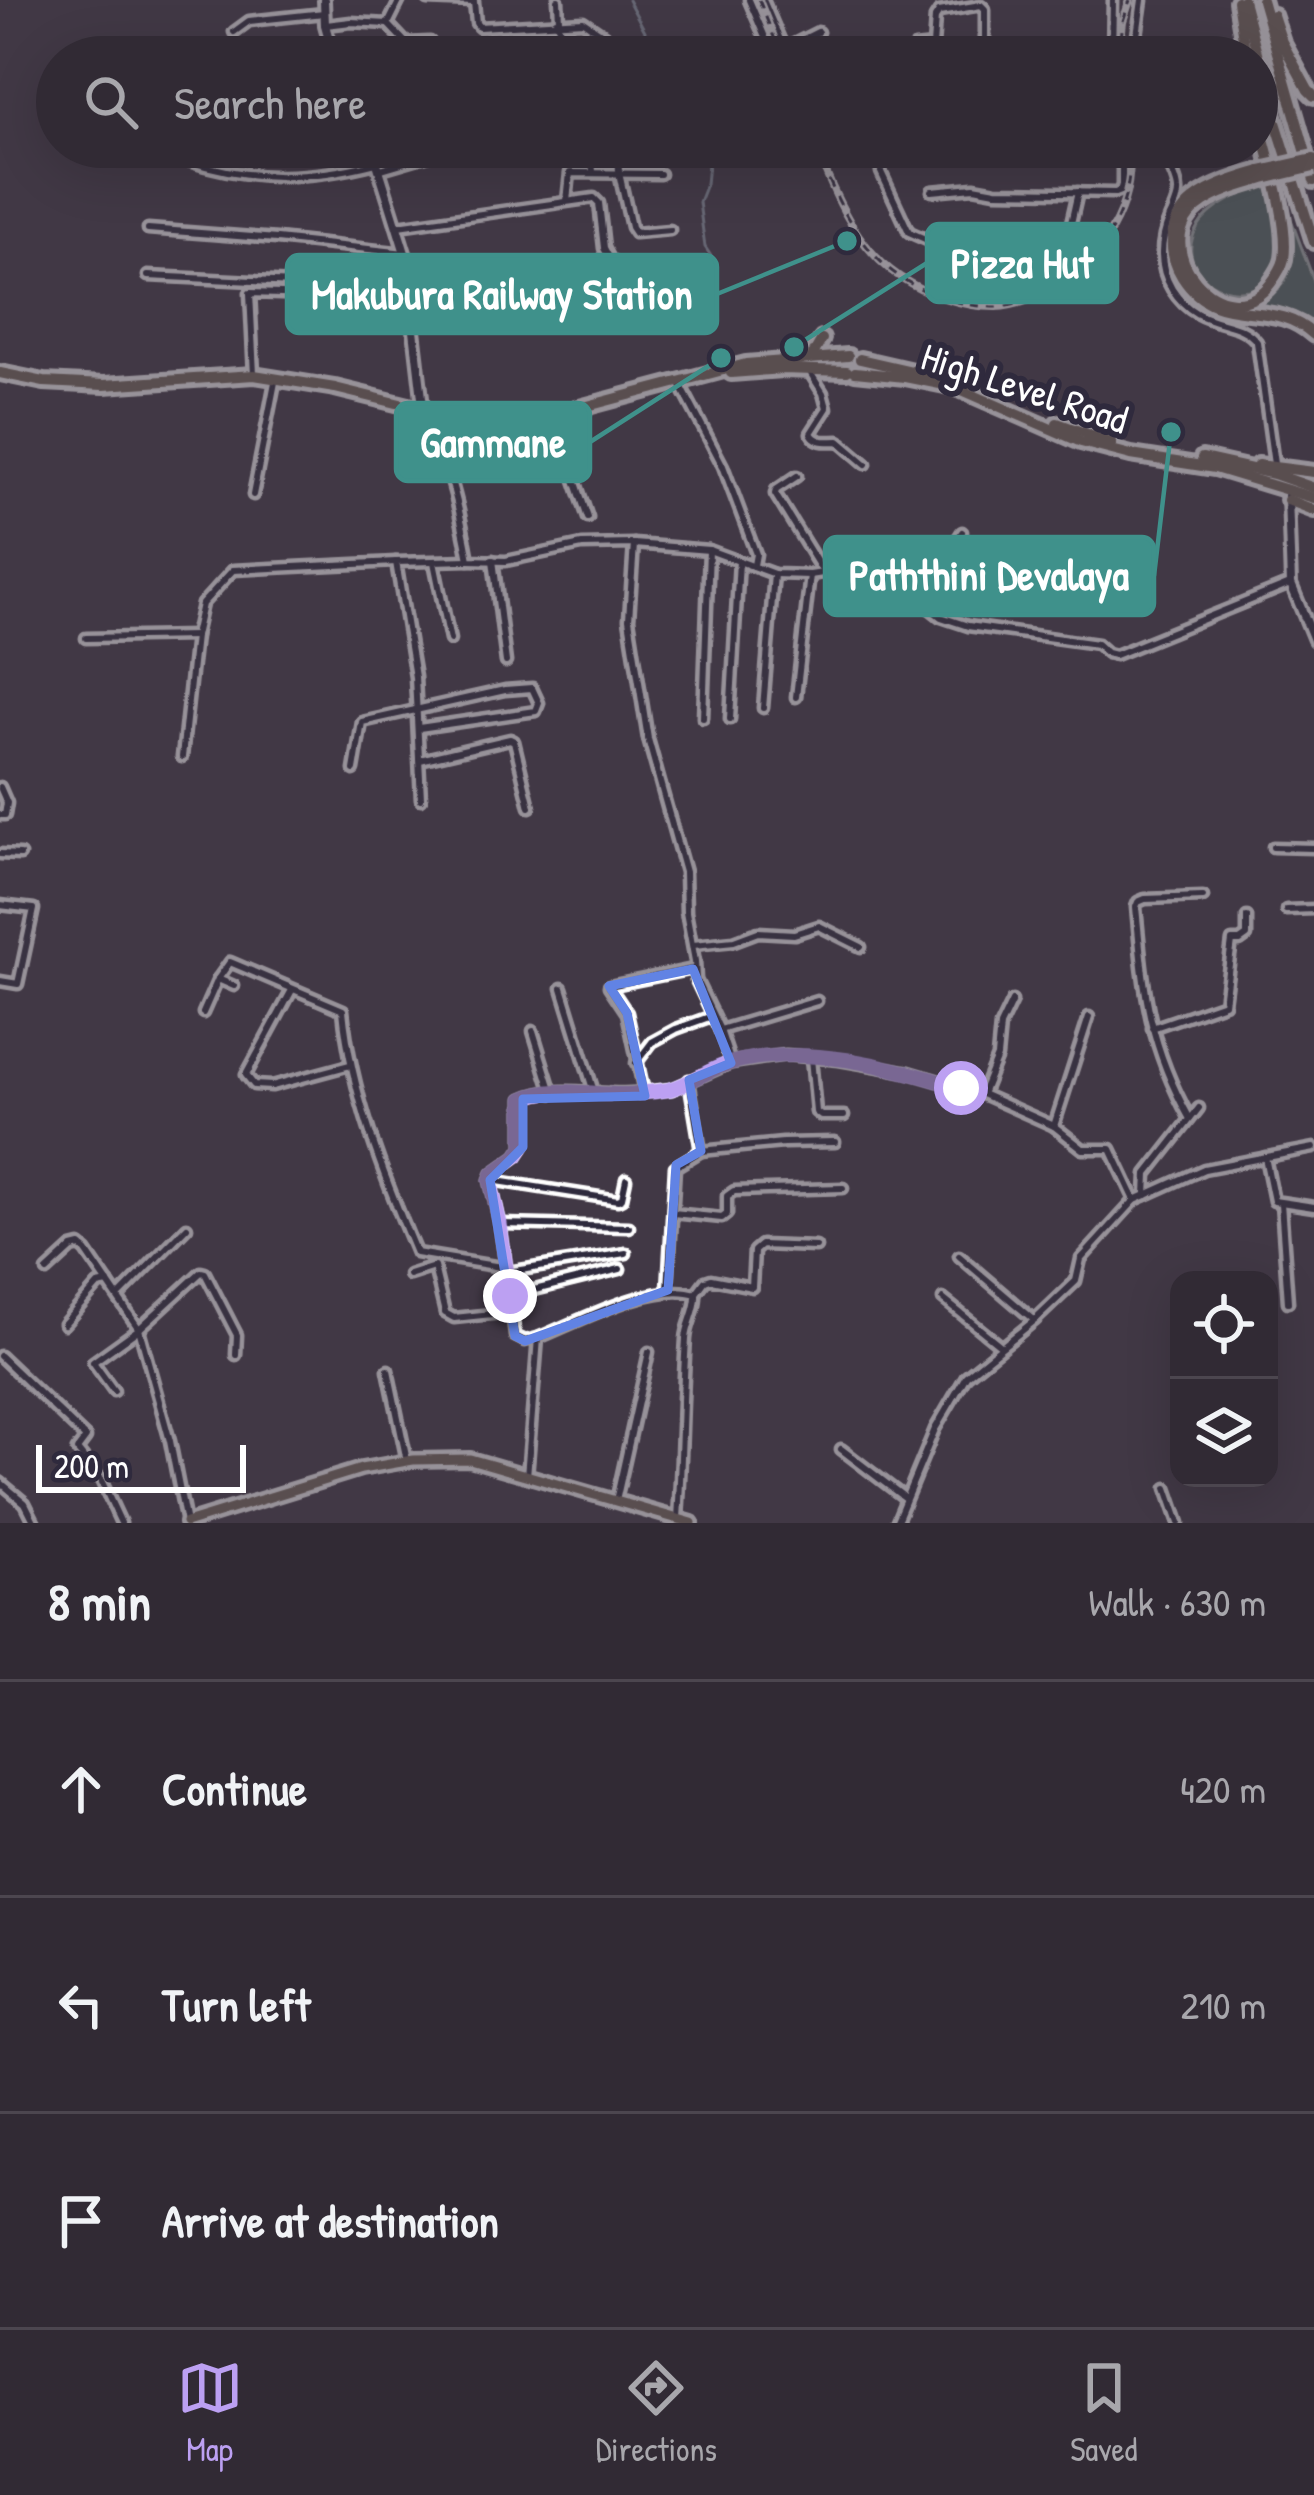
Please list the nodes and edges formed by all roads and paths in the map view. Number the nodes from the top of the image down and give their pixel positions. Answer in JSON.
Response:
{"nodes":[{"id":1,"x":324,"y":0,"type":"edge"},
{"id":2,"x":400,"y":0,"type":"edge"},
{"id":3,"x":428,"y":0,"type":"edge"},
{"id":4,"x":558,"y":0,"type":"edge"},
{"id":5,"x":749,"y":0,"type":"edge"},
{"id":6,"x":763,"y":0,"type":"edge"},
{"id":7,"x":1113,"y":0,"type":"edge"},
{"id":8,"x":1142,"y":0,"type":"edge"},
{"id":9,"x":1240,"y":0,"type":"edge"},
{"id":10,"x":1265,"y":0,"type":"edge"},
{"id":11,"x":452,"y":1,"type":"edge"},
{"id":12,"x":476,"y":1,"type":"edge"},
{"id":13,"x":324,"y":13,"type":"junction"},
{"id":14,"x":557,"y":21,"type":"junction"},
{"id":15,"x":388,"y":24,"type":"junction"},
{"id":16,"x":325,"y":25,"type":"junction"},
{"id":17,"x":234,"y":32,"type":"dead end"},
{"id":18,"x":818,"y":32,"type":"dead end"},
{"id":19,"x":328,"y":36,"type":"edge"},
{"id":20,"x":399,"y":36,"type":"edge"},
{"id":21,"x":563,"y":36,"type":"edge"},
{"id":22,"x":605,"y":36,"type":"edge"},
{"id":23,"x":764,"y":36,"type":"edge"},
{"id":24,"x":778,"y":36,"type":"edge"},
{"id":25,"x":810,"y":36,"type":"edge"},
{"id":26,"x":934,"y":36,"type":"edge"},
{"id":27,"x":985,"y":36,"type":"edge"},
{"id":28,"x":1112,"y":36,"type":"edge"},
{"id":29,"x":1137,"y":36,"type":"edge"},
{"id":30,"x":1244,"y":36,"type":"edge"},
{"id":31,"x":1251,"y":36,"type":"edge"},
{"id":32,"x":1275,"y":36,"type":"edge"},
{"id":33,"x":1278,"y":48,"type":"edge"},
{"id":34,"x":1314,"y":96,"type":"edge"},
{"id":35,"x":1278,"y":129,"type":"edge"},
{"id":36,"x":1314,"y":163,"type":"edge"},
{"id":37,"x":214,"y":168,"type":"edge"},
{"id":38,"x":367,"y":168,"type":"edge"},
{"id":39,"x":381,"y":168,"type":"edge"},
{"id":40,"x":593,"y":168,"type":"edge"},
{"id":41,"x":619,"y":168,"type":"edge"},
{"id":42,"x":1121,"y":168,"type":"edge"},
{"id":43,"x":1169,"y":168,"type":"edge"},
{"id":44,"x":1270,"y":168,"type":"edge"},
{"id":45,"x":593,"y":171,"type":"junction"},
{"id":46,"x":881,"y":172,"type":"dead end"},
{"id":47,"x":619,"y":173,"type":"junction"},
{"id":48,"x":660,"y":174,"type":"dead end"},
{"id":49,"x":1263,"y":175,"type":"junction"},
{"id":50,"x":1314,"y":181,"type":"edge"},
{"id":51,"x":932,"y":191,"type":"dead end"},
{"id":52,"x":1078,"y":192,"type":"junction"},
{"id":53,"x":567,"y":201,"type":"junction"},
{"id":54,"x":398,"y":226,"type":"junction"},
{"id":55,"x":148,"y":229,"type":"dead end"},
{"id":56,"x":670,"y":230,"type":"dead end"},
{"id":57,"x":1314,"y":242,"type":"edge"},
{"id":58,"x":405,"y":253,"type":"junction"},
{"id":59,"x":613,"y":265,"type":"dead end"},
{"id":60,"x":148,"y":276,"type":"dead end"},
{"id":61,"x":234,"y":291,"type":"dead end"},
{"id":62,"x":411,"y":291,"type":"junction"},
{"id":63,"x":250,"y":293,"type":"junction"},
{"id":64,"x":327,"y":324,"type":"dead end"},
{"id":65,"x":1314,"y":335,"type":"edge"},
{"id":66,"x":822,"y":339,"type":"dead end"},
{"id":67,"x":809,"y":363,"type":"junction"},
{"id":68,"x":853,"y":364,"type":"junction"},
{"id":69,"x":0,"y":376,"type":"edge"},
{"id":70,"x":254,"y":376,"type":"junction"},
{"id":71,"x":275,"y":382,"type":"junction"},
{"id":72,"x":679,"y":383,"type":"junction"},
{"id":73,"x":104,"y":388,"type":"junction"},
{"id":74,"x":425,"y":413,"type":"junction"},
{"id":75,"x":562,"y":418,"type":"junction"},
{"id":76,"x":866,"y":464,"type":"dead end"},
{"id":77,"x":1274,"y":470,"type":"junction"},
{"id":78,"x":1314,"y":472,"type":"edge"},
{"id":79,"x":797,"y":476,"type":"dead end"},
{"id":80,"x":1314,"y":485,"type":"edge"},
{"id":81,"x":1292,"y":488,"type":"junction"},
{"id":82,"x":253,"y":495,"type":"dead end"},
{"id":83,"x":1314,"y":498,"type":"edge"},
{"id":84,"x":1314,"y":510,"type":"edge"},
{"id":85,"x":588,"y":518,"type":"dead end"},
{"id":86,"x":962,"y":532,"type":"dead end"},
{"id":87,"x":634,"y":544,"type":"junction"},
{"id":88,"x":709,"y":550,"type":"junction"},
{"id":89,"x":739,"y":559,"type":"junction"},
{"id":90,"x":469,"y":560,"type":"junction"},
{"id":91,"x":493,"y":560,"type":"junction"},
{"id":92,"x":434,"y":561,"type":"junction"},
{"id":93,"x":396,"y":562,"type":"junction"},
{"id":94,"x":754,"y":565,"type":"junction"},
{"id":95,"x":823,"y":572,"type":"junction"},
{"id":96,"x":774,"y":574,"type":"junction"},
{"id":97,"x":810,"y":575,"type":"junction"},
{"id":98,"x":1291,"y":584,"type":"junction"},
{"id":99,"x":927,"y":606,"type":"junction"},
{"id":100,"x":195,"y":636,"type":"junction"},
{"id":101,"x":86,"y":638,"type":"dead end"},
{"id":102,"x":450,"y":640,"type":"dead end"},
{"id":103,"x":1314,"y":640,"type":"edge"},
{"id":104,"x":506,"y":662,"type":"dead end"},
{"id":105,"x":796,"y":697,"type":"dead end"},
{"id":106,"x":418,"y":708,"type":"junction"},
{"id":107,"x":763,"y":708,"type":"dead end"},
{"id":108,"x":704,"y":718,"type":"dead end"},
{"id":109,"x":730,"y":719,"type":"dead end"},
{"id":110,"x":419,"y":728,"type":"junction"},
{"id":111,"x":182,"y":757,"type":"dead end"},
{"id":112,"x":421,"y":760,"type":"junction"},
{"id":113,"x":354,"y":770,"type":"dead end"},
{"id":114,"x":0,"y":788,"type":"edge"},
{"id":115,"x":421,"y":799,"type":"dead end"},
{"id":116,"x":530,"y":807,"type":"dead end"},
{"id":117,"x":0,"y":815,"type":"edge"},
{"id":118,"x":1273,"y":848,"type":"dead end"},
{"id":119,"x":1314,"y":848,"type":"edge"},
{"id":120,"x":0,"y":854,"type":"edge"},
{"id":121,"x":20,"y":855,"type":"dead end"},
{"id":122,"x":1203,"y":897,"type":"dead end"},
{"id":123,"x":0,"y":905,"type":"edge"},
{"id":124,"x":1314,"y":909,"type":"edge"},
{"id":125,"x":1286,"y":910,"type":"dead end"},
{"id":126,"x":1247,"y":917,"type":"dead end"},
{"id":127,"x":693,"y":945,"type":"junction"},
{"id":128,"x":861,"y":947,"type":"dead end"},
{"id":129,"x":693,"y":969,"type":"junction"},
{"id":130,"x":218,"y":979,"type":"junction"},
{"id":131,"x":0,"y":981,"type":"edge"},
{"id":132,"x":235,"y":986,"type":"dead end"},
{"id":133,"x":562,"y":988,"type":"dead end"},
{"id":134,"x":292,"y":990,"type":"junction"},
{"id":135,"x":817,"y":1001,"type":"dead end"},
{"id":136,"x":1012,"y":1001,"type":"dead end"},
{"id":137,"x":202,"y":1013,"type":"dead end"},
{"id":138,"x":712,"y":1016,"type":"junction"},
{"id":139,"x":1089,"y":1017,"type":"dead end"},
{"id":140,"x":1152,"y":1028,"type":"junction"},
{"id":141,"x":721,"y":1030,"type":"junction"},
{"id":142,"x":533,"y":1031,"type":"dead end"},
{"id":143,"x":811,"y":1058,"type":"junction"},
{"id":144,"x":637,"y":1063,"type":"junction"},
{"id":145,"x":730,"y":1063,"type":"junction"},
{"id":146,"x":350,"y":1065,"type":"junction"},
{"id":147,"x":689,"y":1080,"type":"junction"},
{"id":148,"x":594,"y":1092,"type":"junction"},
{"id":149,"x":644,"y":1092,"type":"junction"},
{"id":150,"x":552,"y":1093,"type":"junction"},
{"id":151,"x":982,"y":1094,"type":"junction"},
{"id":152,"x":1198,"y":1108,"type":"dead end"},
{"id":153,"x":844,"y":1116,"type":"dead end"},
{"id":154,"x":1190,"y":1119,"type":"junction"},
{"id":155,"x":1054,"y":1126,"type":"junction"},
{"id":156,"x":835,"y":1142,"type":"dead end"},
{"id":157,"x":1314,"y":1148,"type":"edge"},
{"id":158,"x":701,"y":1151,"type":"junction"},
{"id":159,"x":1265,"y":1157,"type":"junction"},
{"id":160,"x":626,"y":1179,"type":"dead end"},
{"id":161,"x":490,"y":1180,"type":"junction"},
{"id":162,"x":843,"y":1188,"type":"dead end"},
{"id":163,"x":1146,"y":1195,"type":"junction"},
{"id":164,"x":1135,"y":1200,"type":"junction"},
{"id":165,"x":1281,"y":1203,"type":"junction"},
{"id":166,"x":1314,"y":1207,"type":"edge"},
{"id":167,"x":674,"y":1213,"type":"junction"},
{"id":168,"x":500,"y":1224,"type":"junction"},
{"id":169,"x":187,"y":1227,"type":"dead end"},
{"id":170,"x":629,"y":1227,"type":"dead end"},
{"id":171,"x":816,"y":1247,"type":"dead end"},
{"id":172,"x":626,"y":1253,"type":"dead end"},
{"id":173,"x":959,"y":1256,"type":"dead end"},
{"id":174,"x":620,"y":1268,"type":"dead end"},
{"id":175,"x":507,"y":1270,"type":"junction"},
{"id":176,"x":47,"y":1271,"type":"dead end"},
{"id":177,"x":409,"y":1275,"type":"dead end"},
{"id":178,"x":108,"y":1283,"type":"junction"},
{"id":179,"x":668,"y":1291,"type":"junction"},
{"id":180,"x":696,"y":1294,"type":"junction"},
{"id":181,"x":510,"y":1296,"type":"junction"},
{"id":182,"x":118,"y":1297,"type":"junction"},
{"id":183,"x":943,"y":1299,"type":"dead end"},
{"id":184,"x":1288,"y":1302,"type":"dead end"},
{"id":185,"x":511,"y":1312,"type":"junction"},
{"id":186,"x":1034,"y":1321,"type":"junction"},
{"id":187,"x":64,"y":1324,"type":"dead end"},
{"id":188,"x":139,"y":1329,"type":"junction"},
{"id":189,"x":538,"y":1338,"type":"junction"},
{"id":190,"x":1002,"y":1346,"type":"junction"},
{"id":191,"x":649,"y":1352,"type":"dead end"},
{"id":192,"x":236,"y":1355,"type":"dead end"},
{"id":193,"x":0,"y":1356,"type":"edge"},
{"id":194,"x":391,"y":1372,"type":"dead end"},
{"id":195,"x":114,"y":1391,"type":"dead end"},
{"id":196,"x":841,"y":1449,"type":"dead end"},
{"id":197,"x":409,"y":1461,"type":"junction"},
{"id":198,"x":527,"y":1476,"type":"junction"},
{"id":199,"x":0,"y":1482,"type":"edge"},
{"id":200,"x":1167,"y":1488,"type":"dead end"},
{"id":201,"x":906,"y":1498,"type":"junction"},
{"id":202,"x":616,"y":1502,"type":"junction"},
{"id":203,"x":639,"y":1509,"type":"junction"},
{"id":204,"x":674,"y":1520,"type":"edge"},
{"id":205,"x":35,"y":1523,"type":"edge"},
{"id":206,"x":122,"y":1523,"type":"edge"},
{"id":207,"x":186,"y":1523,"type":"edge"},
{"id":208,"x":638,"y":1523,"type":"edge"},
{"id":209,"x":692,"y":1523,"type":"edge"},
{"id":210,"x":896,"y":1523,"type":"edge"},
{"id":211,"x":1179,"y":1523,"type":"edge"}],
"edges":[{"from":1,"to":13,"type":"street"},
{"from":2,"to":15,"type":"street"},
{"from":3,"to":11,"type":"street"},
{"from":4,"to":14,"type":"street"},
{"from":5,"to":23,"type":"street"},
{"from":6,"to":24,"type":"street"},
{"from":7,"to":28,"type":"street"},
{"from":8,"to":29,"type":"street"},
{"from":9,"to":30,"type":"highway"},
{"from":9,"to":31,"type":"highway"},
{"from":10,"to":32,"type":"highway"},
{"from":10,"to":34,"type":"highway"},
{"from":11,"to":12,"type":"street"},
{"from":12,"to":14,"type":"street"},
{"from":13,"to":16,"type":"street"},
{"from":13,"to":17,"type":"street"},
{"from":14,"to":21,"type":"street"},
{"from":14,"to":22,"type":"street"},
{"from":15,"to":16,"type":"street"},
{"from":15,"to":20,"type":"street"},
{"from":16,"to":19,"type":"street"},
{"from":18,"to":25,"type":"street"},
{"from":26,"to":27,"type":"street"},
{"from":33,"to":50,"type":"highway"},
{"from":35,"to":57,"type":"highway"},
{"from":36,"to":49,"type":"highway","bridge":true},
{"from":37,"to":38,"type":"street"},
{"from":39,"to":54,"type":"street"},
{"from":40,"to":45,"type":"street"},
{"from":41,"to":47,"type":"street"},
{"from":42,"to":52,"type":"street"},
{"from":43,"to":77,"type":"street"},
{"from":44,"to":49,"type":"highway"},
{"from":45,"to":47,"type":"street"},
{"from":45,"to":53,"type":"street"},
{"from":46,"to":52,"type":"street"},
{"from":47,"to":48,"type":"street"},
{"from":47,"to":56,"type":"street"},
{"from":49,"to":65,"type":"highway"},
{"from":51,"to":52,"type":"street"},
{"from":53,"to":54,"type":"street"},
{"from":53,"to":59,"type":"street"},
{"from":54,"to":58,"type":"street"},
{"from":55,"to":58,"type":"street"},
{"from":58,"to":62,"type":"street"},
{"from":60,"to":62,"type":"street"},
{"from":61,"to":63,"type":"street"},
{"from":62,"to":74,"type":"street"},
{"from":63,"to":64,"type":"street"},
{"from":63,"to":70,"type":"street"},
{"from":66,"to":67,"type":"highway"},
{"from":67,"to":68,"type":"highway","name":"High Level Road"},
{"from":67,"to":72,"type":"highway","name":"High Level Road"},
{"from":67,"to":76,"type":"street"},
{"from":68,"to":77,"type":"highway","name":"High Level Road"},
{"from":68,"to":81,"type":"highway","name":"High Level Road"},
{"from":69,"to":73,"type":"highway","name":"High Level Road"},
{"from":70,"to":73,"type":"highway","name":"High Level Road"},
{"from":70,"to":74,"type":"highway","name":"High Level Road"},
{"from":71,"to":73,"type":"highway","name":"High Level Road"},
{"from":71,"to":74,"type":"highway","name":"High Level Road"},
{"from":71,"to":82,"type":"street"},
{"from":72,"to":74,"type":"highway","name":"High Level Road"},
{"from":72,"to":75,"type":"highway","name":"High Level Road"},
{"from":72,"to":94,"type":"street"},
{"from":74,"to":75,"type":"highway","name":"High Level Road"},
{"from":74,"to":90,"type":"street"},
{"from":75,"to":85,"type":"street"},
{"from":77,"to":78,"type":"highway"},
{"from":77,"to":81,"type":"highway","name":"High Level Road"},
{"from":79,"to":95,"type":"street"},
{"from":80,"to":81,"type":"highway"},
{"from":81,"to":83,"type":"highway","name":"High Level Road"},
{"from":81,"to":84,"type":"highway"},
{"from":81,"to":98,"type":"street"},
{"from":86,"to":99,"type":"street"},
{"from":87,"to":88,"type":"street"},
{"from":87,"to":91,"type":"street"},
{"from":87,"to":127,"type":"street"},
{"from":88,"to":89,"type":"street"},
{"from":88,"to":108,"type":"street"},
{"from":89,"to":94,"type":"street"},
{"from":89,"to":109,"type":"street"},
{"from":90,"to":91,"type":"street"},
{"from":90,"to":92,"type":"street"},
{"from":91,"to":104,"type":"street"},
{"from":92,"to":93,"type":"street"},
{"from":92,"to":102,"type":"street"},
{"from":93,"to":100,"type":"street"},
{"from":93,"to":106,"type":"street"},
{"from":94,"to":96,"type":"street"},
{"from":95,"to":97,"type":"street"},
{"from":95,"to":99,"type":"street"},
{"from":96,"to":97,"type":"street"},
{"from":96,"to":107,"type":"street"},
{"from":97,"to":105,"type":"street"},
{"from":98,"to":99,"type":"street"},
{"from":98,"to":103,"type":"street"},
{"from":100,"to":101,"type":"street"},
{"from":100,"to":111,"type":"street"},
{"from":106,"to":110,"type":"street"},
{"from":106,"to":110,"type":"street"},
{"from":106,"to":113,"type":"street"},
{"from":110,"to":112,"type":"street"},
{"from":112,"to":115,"type":"street"},
{"from":112,"to":116,"type":"street"},
{"from":114,"to":117,"type":"street"},
{"from":118,"to":119,"type":"street"},
{"from":120,"to":121,"type":"street"},
{"from":122,"to":140,"type":"street"},
{"from":123,"to":131,"type":"street"},
{"from":124,"to":125,"type":"street"},
{"from":126,"to":140,"type":"street"},
{"from":127,"to":128,"type":"street"},
{"from":127,"to":129,"type":"street"},
{"from":129,"to":138,"type":"street"},
{"from":129,"to":144,"type":"street"},
{"from":130,"to":132,"type":"street"},
{"from":130,"to":134,"type":"street"},
{"from":130,"to":137,"type":"street"},
{"from":133,"to":148,"type":"street"},
{"from":134,"to":146,"type":"street"},
{"from":134,"to":146,"type":"street"},
{"from":135,"to":141,"type":"street"},
{"from":136,"to":151,"type":"street"},
{"from":138,"to":141,"type":"street"},
{"from":138,"to":144,"type":"street"},
{"from":139,"to":155,"type":"street"},
{"from":140,"to":154,"type":"street"},
{"from":141,"to":145,"type":"street"},
{"from":142,"to":150,"type":"street"},
{"from":143,"to":145,"type":"street"},
{"from":143,"to":151,"type":"street"},
{"from":143,"to":153,"type":"street"},
{"from":144,"to":149,"type":"street"},
{"from":145,"to":147,"type":"street"},
{"from":146,"to":175,"type":"street"},
{"from":147,"to":149,"type":"street"},
{"from":147,"to":158,"type":"street"},
{"from":148,"to":149,"type":"street"},
{"from":148,"to":150,"type":"street"},
{"from":150,"to":161,"type":"street"},
{"from":151,"to":155,"type":"street"},
{"from":152,"to":154,"type":"street"},
{"from":154,"to":163,"type":"street"},
{"from":155,"to":164,"type":"street"},
{"from":156,"to":158,"type":"street"},
{"from":157,"to":159,"type":"street"},
{"from":158,"to":167,"type":"street"},
{"from":159,"to":163,"type":"street"},
{"from":159,"to":165,"type":"street"},
{"from":160,"to":161,"type":"street"},
{"from":161,"to":168,"type":"street"},
{"from":162,"to":167,"type":"street"},
{"from":163,"to":164,"type":"street"},
{"from":164,"to":186,"type":"street"},
{"from":165,"to":166,"type":"street"},
{"from":165,"to":184,"type":"street"},
{"from":167,"to":179,"type":"street"},
{"from":168,"to":170,"type":"street"},
{"from":168,"to":175,"type":"street"},
{"from":169,"to":182,"type":"street"},
{"from":171,"to":180,"type":"street"},
{"from":172,"to":175,"type":"street"},
{"from":173,"to":186,"type":"street"},
{"from":174,"to":181,"type":"street"},
{"from":175,"to":181,"type":"street"},
{"from":176,"to":178,"type":"street"},
{"from":177,"to":185,"type":"street"},
{"from":178,"to":182,"type":"street"},
{"from":178,"to":187,"type":"street"},
{"from":179,"to":180,"type":"street"},
{"from":179,"to":189,"type":"street"},
{"from":180,"to":204,"type":"street"},
{"from":181,"to":185,"type":"street"},
{"from":182,"to":188,"type":"street"},
{"from":183,"to":190,"type":"street"},
{"from":185,"to":189,"type":"street"},
{"from":186,"to":190,"type":"street"},
{"from":188,"to":192,"type":"street"},
{"from":188,"to":195,"type":"street"},
{"from":188,"to":207,"type":"street"},
{"from":189,"to":198,"type":"street"},
{"from":190,"to":201,"type":"street"},
{"from":191,"to":202,"type":"street"},
{"from":193,"to":206,"type":"street"},
{"from":194,"to":197,"type":"street"},
{"from":196,"to":201,"type":"street"},
{"from":197,"to":198,"type":"main road"},
{"from":197,"to":207,"type":"main road"},
{"from":198,"to":202,"type":"main road"},
{"from":199,"to":205,"type":"street"},
{"from":200,"to":211,"type":"street"},
{"from":201,"to":210,"type":"street"},
{"from":202,"to":203,"type":"main road"},
{"from":203,"to":204,"type":"main road"},
{"from":203,"to":208,"type":"street"},
{"from":204,"to":209,"type":"main road"}]}
